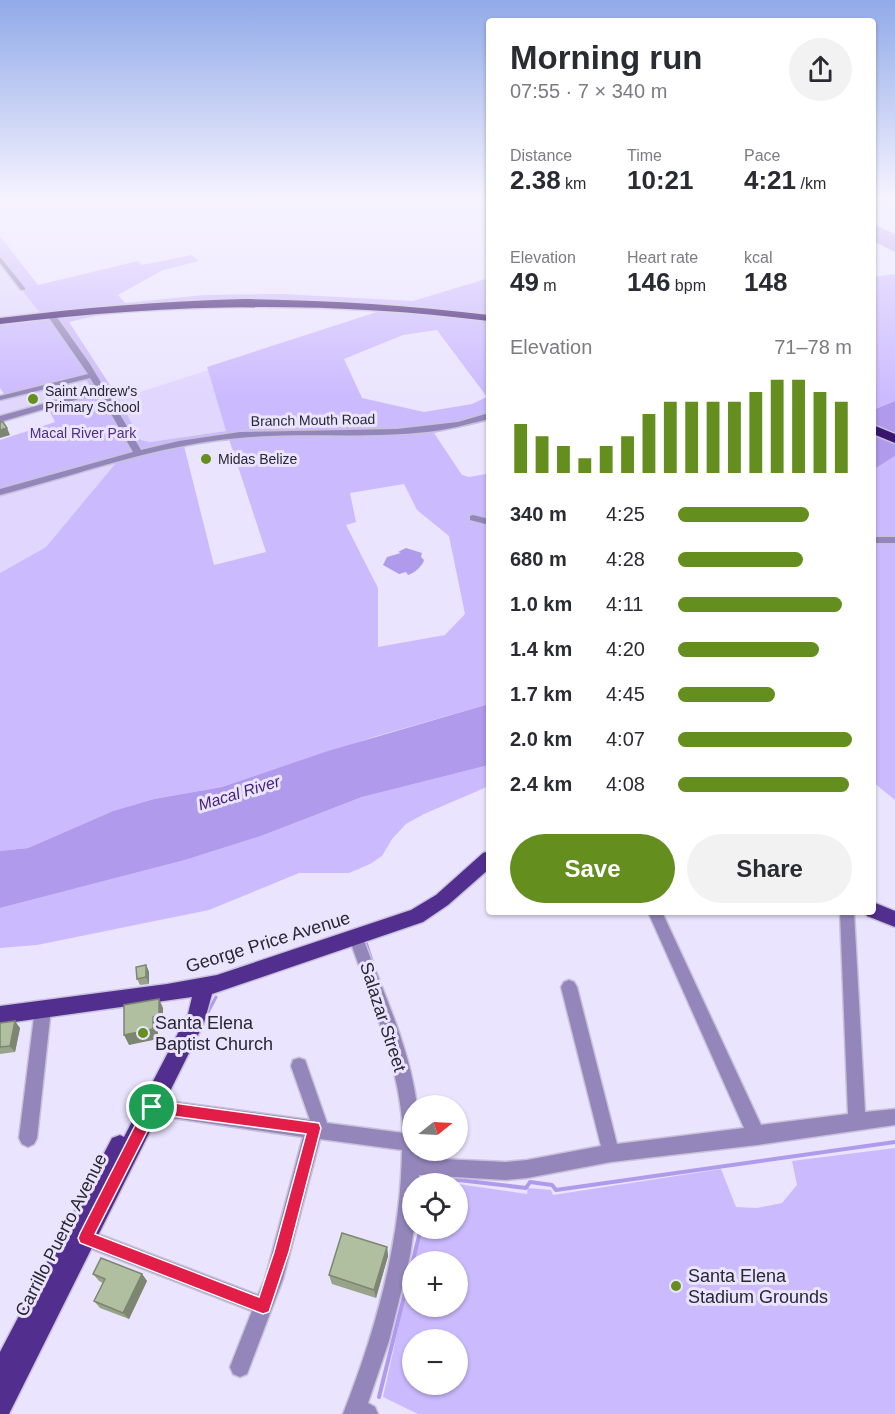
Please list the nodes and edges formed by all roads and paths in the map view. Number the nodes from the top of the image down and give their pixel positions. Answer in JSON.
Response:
{"nodes":[{"id":1,"x":5,"y":265,"type":"edge"},
{"id":2,"x":23,"y":289,"type":"dead end"},
{"id":3,"x":46,"y":316,"type":"junction"},
{"id":4,"x":486,"y":318,"type":"edge"},
{"id":5,"x":0,"y":322,"type":"edge"},
{"id":6,"x":93,"y":375,"type":"junction"},
{"id":7,"x":102,"y":390,"type":"junction"},
{"id":8,"x":0,"y":398,"type":"edge"},
{"id":9,"x":29,"y":411,"type":"junction"},
{"id":10,"x":486,"y":417,"type":"edge"},
{"id":11,"x":0,"y":419,"type":"edge"},
{"id":12,"x":0,"y":428,"type":"edge"},
{"id":13,"x":876,"y":430,"type":"edge"},
{"id":14,"x":895,"y":439,"type":"edge"},
{"id":15,"x":138,"y":452,"type":"junction"},
{"id":16,"x":0,"y":492,"type":"edge"},
{"id":17,"x":472,"y":518,"type":"dead end"},
{"id":18,"x":486,"y":521,"type":"edge"},
{"id":19,"x":876,"y":540,"type":"edge"},
{"id":20,"x":895,"y":540,"type":"edge"},
{"id":21,"x":486,"y":861,"type":"edge"},
{"id":22,"x":876,"y":911,"type":"edge"},
{"id":23,"x":656,"y":915,"type":"edge"},
{"id":24,"x":847,"y":915,"type":"edge"},
{"id":25,"x":895,"y":919,"type":"edge"},
{"id":26,"x":356,"y":938,"type":"junction"},
{"id":27,"x":569,"y":987,"type":"dead end"},
{"id":28,"x":198,"y":988,"type":"junction"},
{"id":29,"x":43,"y":1009,"type":"junction"},
{"id":30,"x":0,"y":1015,"type":"edge"},
{"id":31,"x":299,"y":1066,"type":"dead end"},
{"id":32,"x":407,"y":1095,"type":"edge"},
{"id":33,"x":152,"y":1107,"type":"junction"},
{"id":34,"x":895,"y":1117,"type":"edge"},
{"id":35,"x":857,"y":1122,"type":"junction"},
{"id":36,"x":316,"y":1129,"type":"junction"},
{"id":37,"x":757,"y":1136,"type":"junction"},
{"id":38,"x":28,"y":1138,"type":"dead end"},
{"id":39,"x":402,"y":1142,"type":"edge"},
{"id":40,"x":611,"y":1153,"type":"junction"},
{"id":41,"x":412,"y":1161,"type":"edge"},
{"id":42,"x":412,"y":1166,"type":"junction"},
{"id":43,"x":85,"y":1238,"type":"junction"},
{"id":44,"x":263,"y":1306,"type":"junction"},
{"id":45,"x":240,"y":1367,"type":"dead end"},
{"id":46,"x":0,"y":1378,"type":"edge"},
{"id":47,"x":0,"y":1405,"type":"edge"},
{"id":48,"x":0,"y":1412,"type":"edge"},
{"id":49,"x":359,"y":1412,"type":"edge"},
{"id":50,"x":5,"y":1414,"type":"edge"}],
"edges":[{"from":1,"to":2,"type":"street"},
{"from":3,"to":4,"type":"highway"},
{"from":3,"to":5,"type":"highway"},
{"from":3,"to":6,"type":"street"},
{"from":6,"to":7,"type":"street"},
{"from":6,"to":8,"type":"street"},
{"from":7,"to":9,"type":"street"},
{"from":7,"to":15,"type":"street"},
{"from":9,"to":11,"type":"street"},
{"from":9,"to":12,"type":"street"},
{"from":10,"to":15,"type":"street","name":"Branch Mouth Road"},
{"from":13,"to":14,"type":"highway"},
{"from":15,"to":16,"type":"street","name":"Branch Mouth Road"},
{"from":17,"to":18,"type":"street"},
{"from":19,"to":20,"type":"street"},
{"from":21,"to":26,"type":"main road","name":"George Price Avenue"},
{"from":22,"to":25,"type":"main road"},
{"from":23,"to":37,"type":"street"},
{"from":24,"to":35,"type":"street"},
{"from":26,"to":28,"type":"main road","name":"George Price Avenue"},
{"from":26,"to":32,"type":"street","name":"Salazar Street"},
{"from":27,"to":40,"type":"street"},
{"from":28,"to":29,"type":"main road","name":"George Price Avenue"},
{"from":28,"to":33,"type":"main road","name":"Carrillo Puerto Avenue"},
{"from":28,"to":46,"type":"main road","name":"Carrillo Puerto Avenue"},
{"from":29,"to":30,"type":"main road","name":"George Price Avenue"},
{"from":29,"to":38,"type":"street"},
{"from":31,"to":36,"type":"street"},
{"from":33,"to":36,"type":"street"},
{"from":33,"to":43,"type":"main road","name":"Carrillo Puerto Avenue"},
{"from":34,"to":35,"type":"street"},
{"from":35,"to":37,"type":"street"},
{"from":36,"to":39,"type":"street"},
{"from":36,"to":44,"type":"street"},
{"from":37,"to":40,"type":"street"},
{"from":40,"to":42,"type":"street"},
{"from":41,"to":42,"type":"street","name":"Salazar Street"},
{"from":42,"to":49,"type":"street","name":"Salazar Street"},
{"from":43,"to":44,"type":"street"},
{"from":43,"to":47,"type":"main road","name":"Carrillo Puerto Avenue"},
{"from":44,"to":45,"type":"street"},
{"from":48,"to":50,"type":"street"}]}
